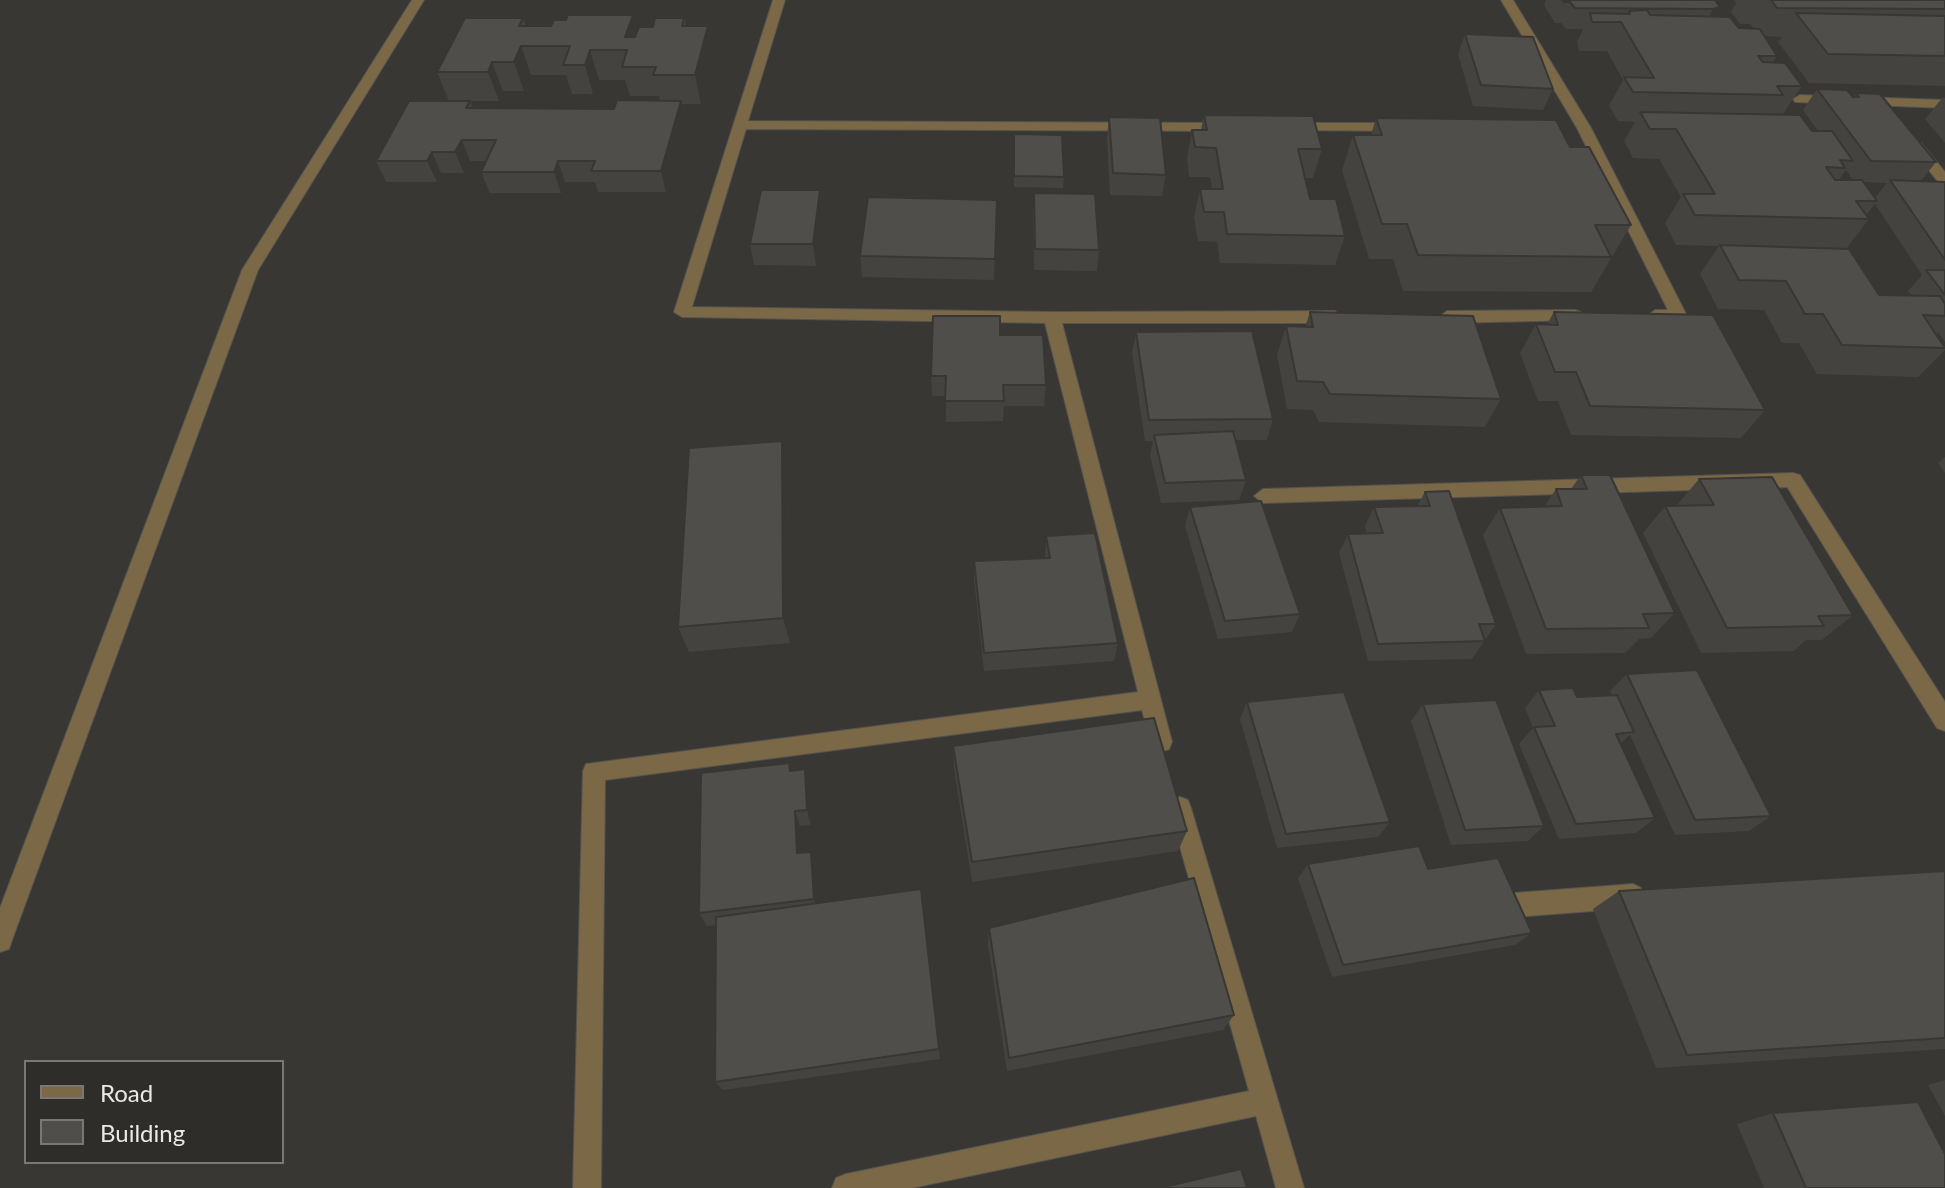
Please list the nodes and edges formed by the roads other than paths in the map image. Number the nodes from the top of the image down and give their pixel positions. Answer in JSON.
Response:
{"nodes":[{"id":1,"x":418,"y":0,"type":"edge"},
{"id":2,"x":779,"y":0,"type":"edge"},
{"id":3,"x":1507,"y":0,"type":"edge"},
{"id":4,"x":1800,"y":99,"type":"edge"},
{"id":5,"x":1945,"y":104,"type":"edge"},
{"id":6,"x":741,"y":125,"type":"junction"},
{"id":7,"x":1250,"y":127,"type":"edge"},
{"id":8,"x":1266,"y":127,"type":"edge"},
{"id":9,"x":1409,"y":127,"type":"edge"},
{"id":10,"x":1908,"y":136,"type":"edge"},
{"id":11,"x":1945,"y":181,"type":"edge"},
{"id":12,"x":1585,"y":316,"type":"edge"},
{"id":13,"x":1632,"y":316,"type":"edge"},
{"id":14,"x":1350,"y":317,"type":"edge"},
{"id":15,"x":1428,"y":317,"type":"edge"},
{"id":16,"x":1052,"y":318,"type":"junction"},
{"id":17,"x":1263,"y":496,"type":"dead end"},
{"id":18,"x":1148,"y":700,"type":"junction"},
{"id":19,"x":1945,"y":721,"type":"edge"},
{"id":20,"x":1166,"y":759,"type":"edge"},
{"id":21,"x":1174,"y":789,"type":"edge"},
{"id":22,"x":1660,"y":894,"type":"edge"},
{"id":23,"x":1501,"y":906,"type":"edge"},
{"id":24,"x":0,"y":940,"type":"edge"},
{"id":25,"x":1265,"y":1101,"type":"junction"},
{"id":26,"x":587,"y":1188,"type":"edge"},
{"id":27,"x":846,"y":1188,"type":"edge"},
{"id":28,"x":1290,"y":1188,"type":"edge"}],
"edges":[{"from":1,"to":24,"type":"street"},
{"from":2,"to":6,"type":"street"},
{"from":3,"to":13,"type":"street"},
{"from":4,"to":5,"type":"street"},
{"from":6,"to":7,"type":"street"},
{"from":6,"to":16,"type":"street"},
{"from":8,"to":9,"type":"street"},
{"from":10,"to":11,"type":"street"},
{"from":12,"to":15,"type":"street"},
{"from":14,"to":16,"type":"street"},
{"from":16,"to":18,"type":"street"},
{"from":17,"to":19,"type":"street"},
{"from":18,"to":20,"type":"street"},
{"from":18,"to":26,"type":"street"},
{"from":21,"to":25,"type":"street"},
{"from":22,"to":23,"type":"street"},
{"from":25,"to":27,"type":"street"},
{"from":25,"to":28,"type":"street"}]}
